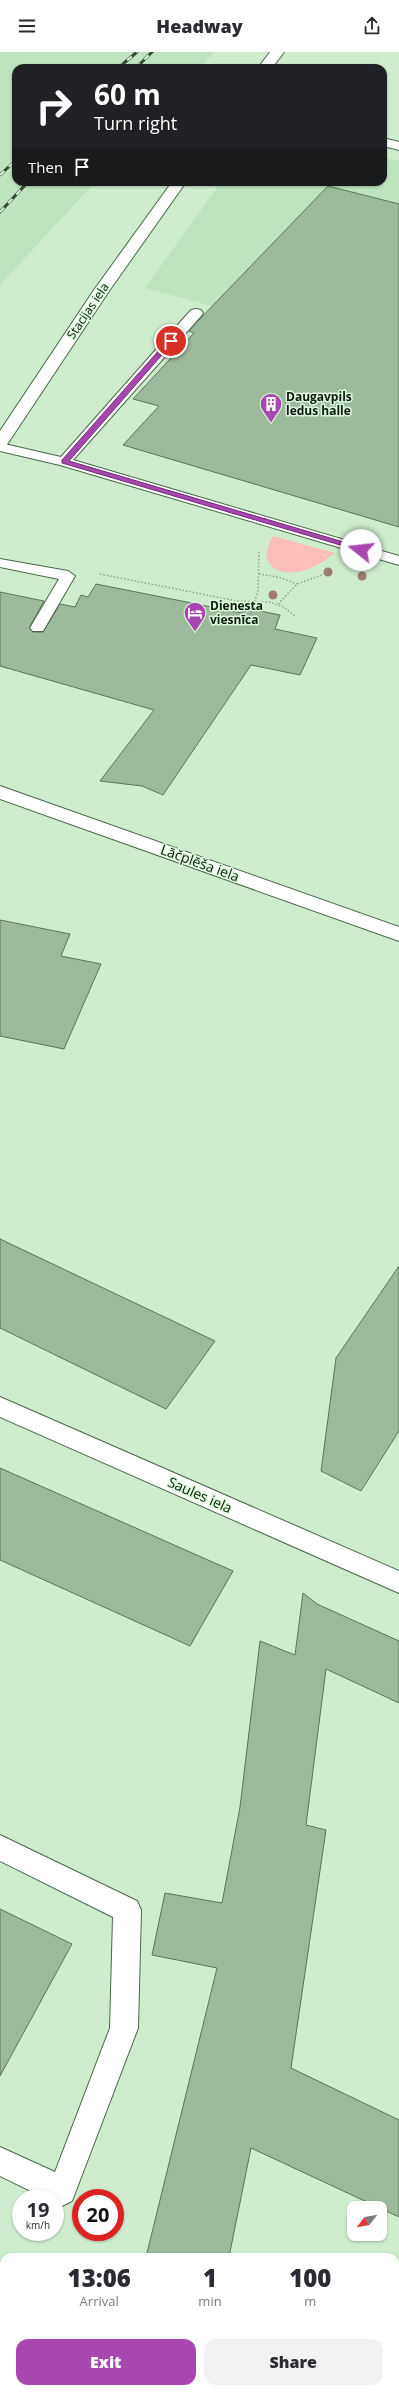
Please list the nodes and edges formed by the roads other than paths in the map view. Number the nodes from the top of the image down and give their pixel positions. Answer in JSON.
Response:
{"nodes":[{"id":1,"x":277,"y":52,"type":"edge"},
{"id":2,"x":268,"y":64,"type":"edge"},
{"id":3,"x":387,"y":143,"type":"edge"},
{"id":4,"x":399,"y":146,"type":"edge"},
{"id":5,"x":176,"y":186,"type":"edge"},
{"id":6,"x":196,"y":314,"type":"dead end"},
{"id":7,"x":0,"y":443,"type":"edge"},
{"id":8,"x":0,"y":447,"type":"edge"},
{"id":9,"x":64,"y":462,"type":"junction"},
{"id":10,"x":399,"y":561,"type":"edge"},
{"id":11,"x":0,"y":563,"type":"edge"},
{"id":12,"x":38,"y":628,"type":"dead end"},
{"id":13,"x":0,"y":792,"type":"edge"},
{"id":14,"x":399,"y":934,"type":"edge"},
{"id":15,"x":0,"y":1407,"type":"edge"},
{"id":16,"x":399,"y":1582,"type":"edge"},
{"id":17,"x":0,"y":1848,"type":"edge"},
{"id":18,"x":0,"y":2161,"type":"edge"}],
"edges":[{"from":1,"to":2,"type":"street"},
{"from":3,"to":4,"type":"street"},
{"from":5,"to":7,"type":"street","name":"Stacijas iela"},
{"from":6,"to":9,"type":"lane"},
{"from":8,"to":9,"type":"lane"},
{"from":9,"to":10,"type":"lane"},
{"from":11,"to":12,"type":"lane"},
{"from":13,"to":14,"type":"street","name":"Lāčplēša iela"},
{"from":15,"to":16,"type":"street","name":"Saules iela"},
{"from":17,"to":18,"type":"street"}]}
